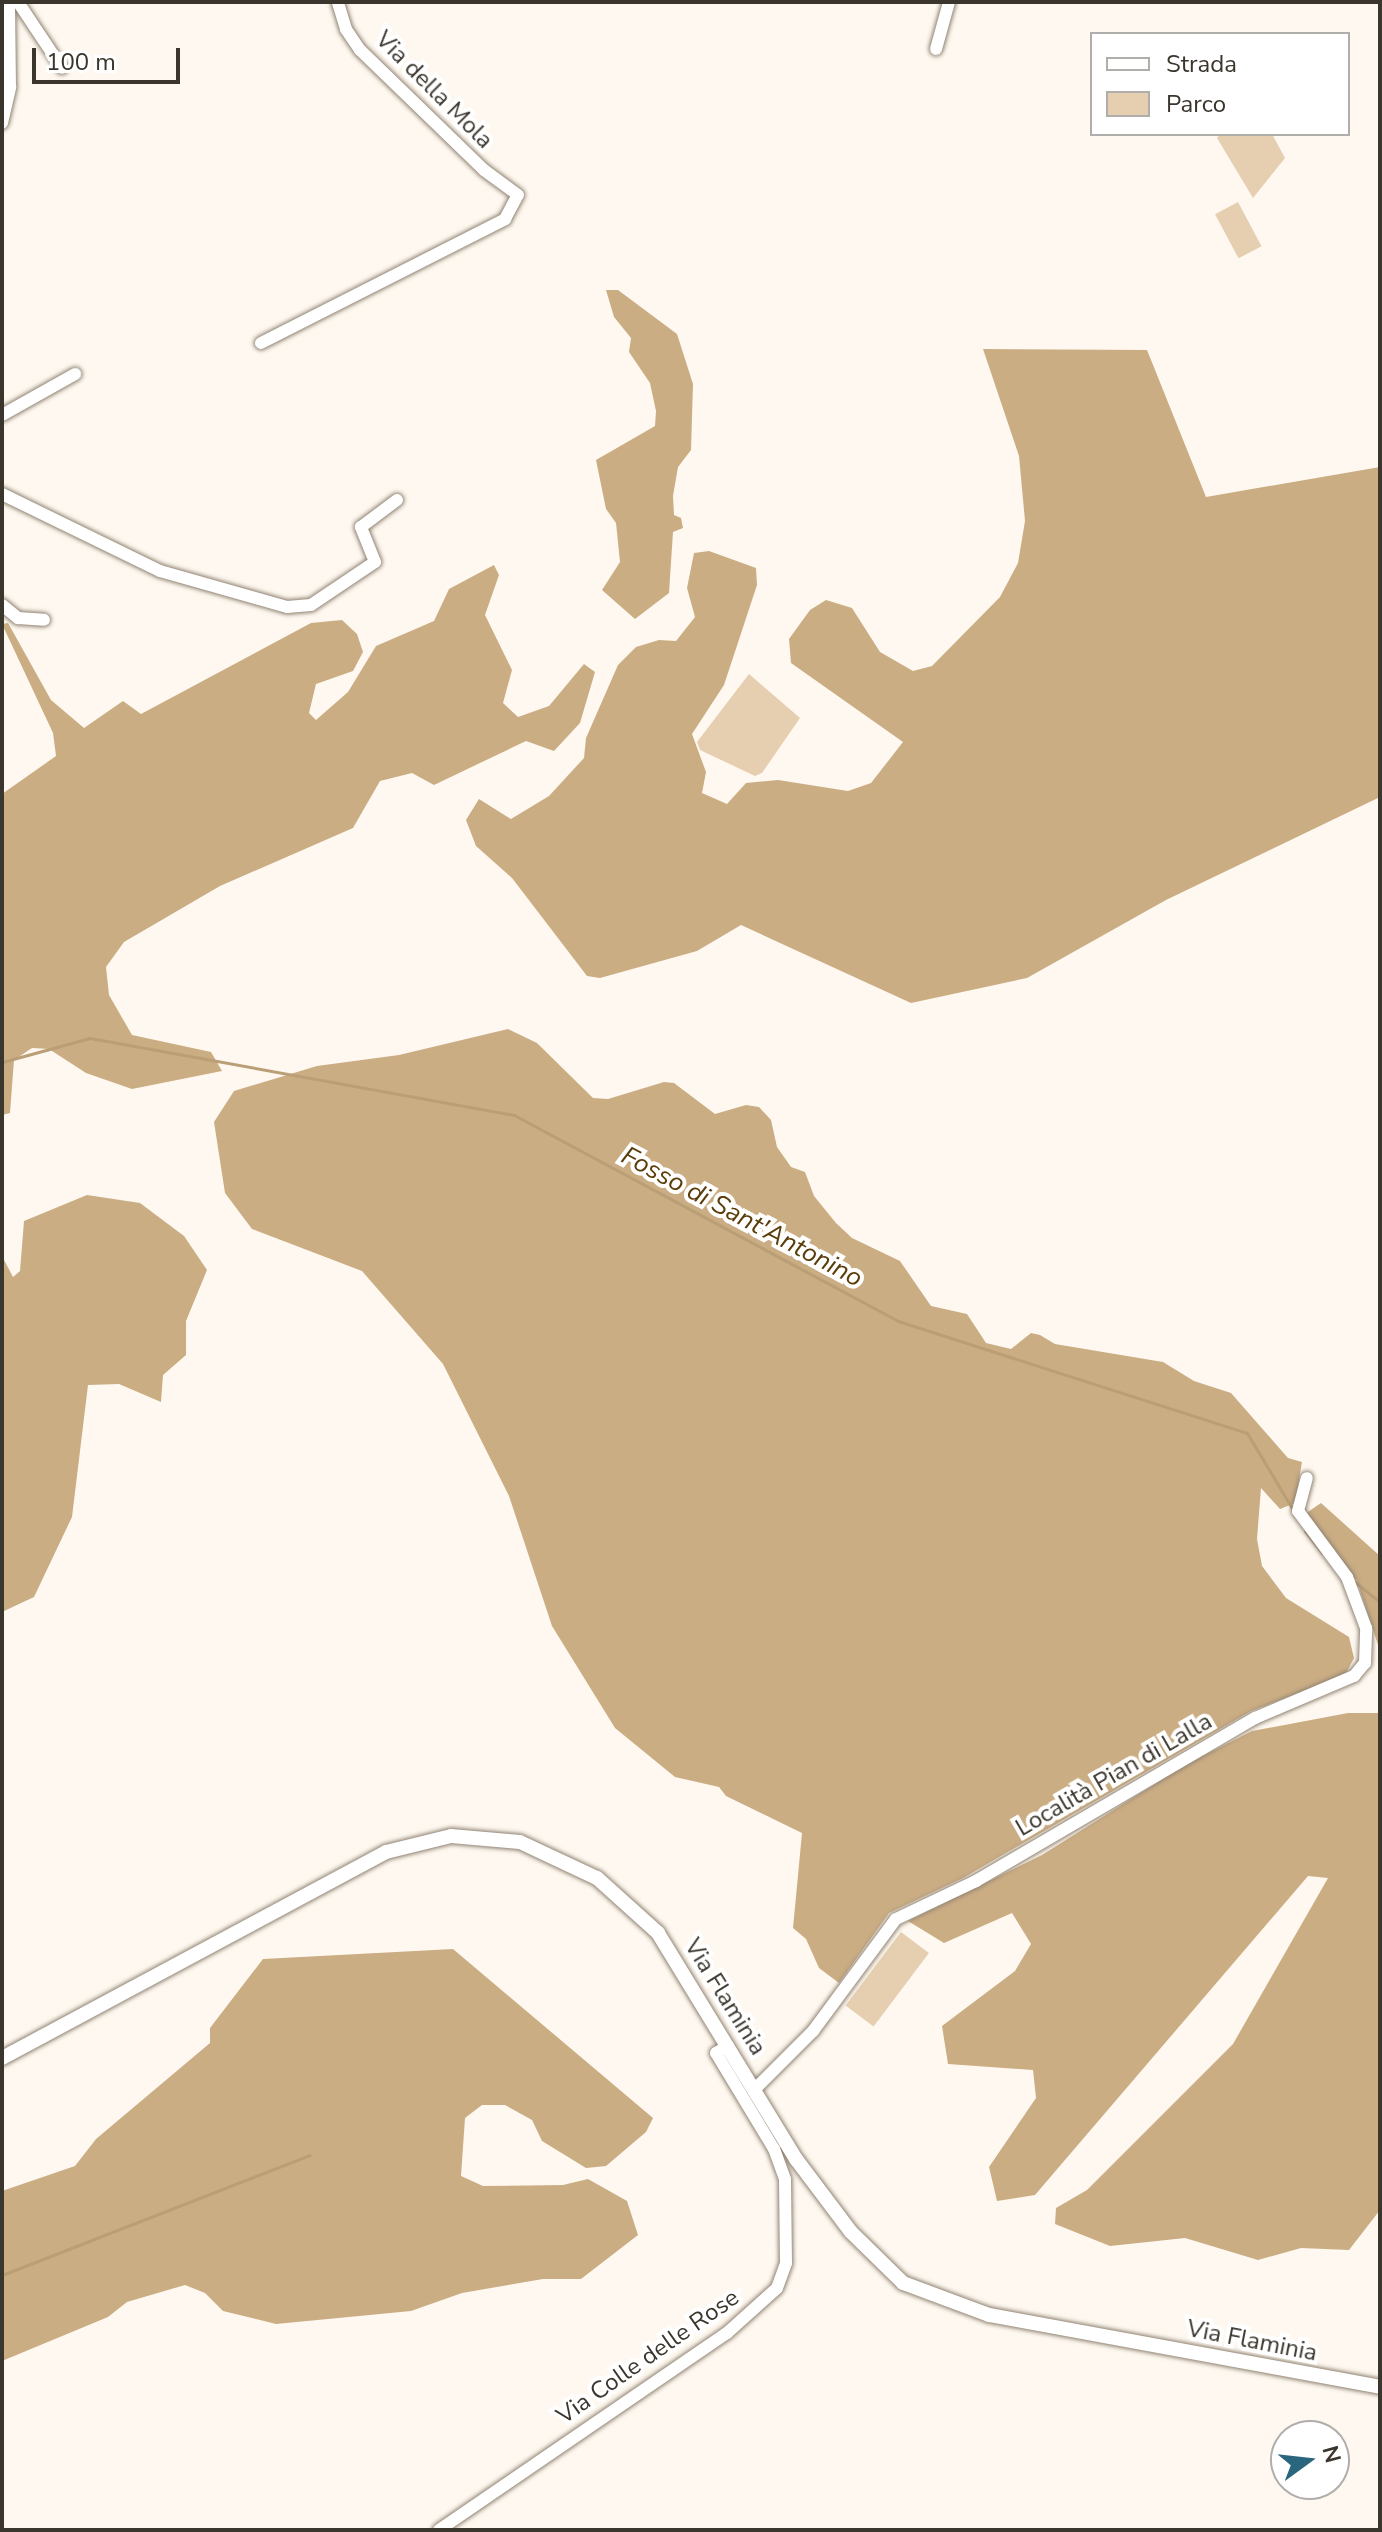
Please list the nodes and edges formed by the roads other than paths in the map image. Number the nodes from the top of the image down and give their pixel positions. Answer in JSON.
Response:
{"nodes":[{"id":1,"x":9,"y":2,"type":"edge"},
{"id":2,"x":18,"y":2,"type":"edge"},
{"id":3,"x":338,"y":2,"type":"edge"},
{"id":4,"x":949,"y":2,"type":"edge"},
{"id":5,"x":936,"y":49,"type":"dead end"},
{"id":6,"x":62,"y":68,"type":"dead end"},
{"id":7,"x":2,"y":123,"type":"edge"},
{"id":8,"x":261,"y":343,"type":"dead end"},
{"id":9,"x":75,"y":374,"type":"dead end"},
{"id":10,"x":2,"y":415,"type":"edge"},
{"id":11,"x":2,"y":494,"type":"edge"},
{"id":12,"x":397,"y":500,"type":"dead end"},
{"id":13,"x":2,"y":605,"type":"edge"},
{"id":14,"x":44,"y":620,"type":"dead end"},
{"id":15,"x":1307,"y":1478,"type":"dead end"},
{"id":16,"x":728,"y":2046,"type":"junction"},
{"id":17,"x":2,"y":2058,"type":"edge"},
{"id":18,"x":756,"y":2088,"type":"junction"},
{"id":19,"x":1380,"y":2387,"type":"edge"},
{"id":20,"x":439,"y":2530,"type":"edge"}],
"edges":[{"from":1,"to":7,"type":"street"},
{"from":2,"to":6,"type":"street"},
{"from":3,"to":8,"type":"street","name":"Via della Mola"},
{"from":4,"to":5,"type":"street"},
{"from":9,"to":10,"type":"street"},
{"from":11,"to":12,"type":"street"},
{"from":13,"to":14,"type":"street"},
{"from":15,"to":18,"type":"street","name":"Località Pian di Lalla"},
{"from":16,"to":17,"type":"main road","name":"Via Flaminia"},
{"from":16,"to":18,"type":"main road","name":"Via Flaminia"},
{"from":16,"to":20,"type":"street","name":"Via Colle delle Rose"},
{"from":18,"to":19,"type":"main road","name":"Via Flaminia"}]}
